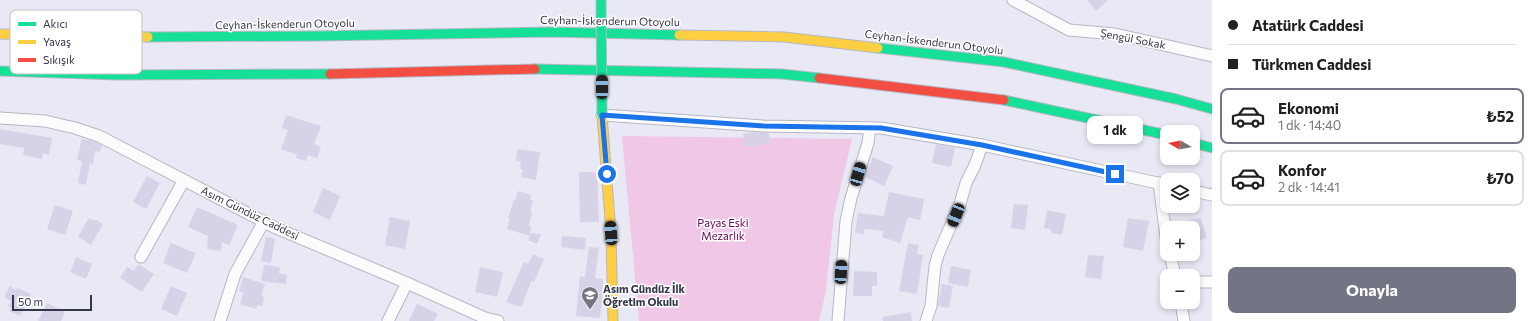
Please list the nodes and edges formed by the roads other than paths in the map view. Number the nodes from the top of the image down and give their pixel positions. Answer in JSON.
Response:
{"nodes":[{"id":1,"x":602,"y":0,"type":"edge"},
{"id":2,"x":1013,"y":0,"type":"edge"},
{"id":3,"x":0,"y":34,"type":"edge"},
{"id":4,"x":10,"y":34,"type":"edge"},
{"id":5,"x":142,"y":37,"type":"edge"},
{"id":6,"x":1212,"y":56,"type":"edge"},
{"id":7,"x":0,"y":71,"type":"edge"},
{"id":8,"x":10,"y":71,"type":"edge"},
{"id":9,"x":94,"y":74,"type":"edge"},
{"id":10,"x":1212,"y":109,"type":"edge"},
{"id":11,"x":602,"y":115,"type":"junction"},
{"id":12,"x":0,"y":118,"type":"edge"},
{"id":13,"x":870,"y":128,"type":"junction"},
{"id":14,"x":1160,"y":134,"type":"edge"},
{"id":15,"x":982,"y":145,"type":"junction"},
{"id":16,"x":1200,"y":145,"type":"edge"},
{"id":17,"x":1212,"y":148,"type":"edge"},
{"id":18,"x":184,"y":180,"type":"junction"},
{"id":19,"x":1160,"y":183,"type":"edge"},
{"id":20,"x":1200,"y":192,"type":"edge"},
{"id":21,"x":1212,"y":195,"type":"edge"},
{"id":22,"x":264,"y":221,"type":"junction"},
{"id":23,"x":141,"y":257,"type":"dead end"},
{"id":24,"x":1200,"y":282,"type":"edge"},
{"id":25,"x":1212,"y":282,"type":"edge"},
{"id":26,"x":407,"y":283,"type":"junction"},
{"id":27,"x":1182,"y":309,"type":"edge"},
{"id":28,"x":485,"y":320,"type":"edge"},
{"id":29,"x":220,"y":321,"type":"edge"},
{"id":30,"x":388,"y":321,"type":"edge"},
{"id":31,"x":498,"y":321,"type":"edge"},
{"id":32,"x":613,"y":321,"type":"edge"},
{"id":33,"x":838,"y":321,"type":"edge"},
{"id":34,"x":926,"y":321,"type":"edge"},
{"id":35,"x":1184,"y":321,"type":"edge"}],
"edges":[{"from":1,"to":11,"type":"main road","bridge":true},
{"from":2,"to":6,"type":"street","name":"Şengül Sokak"},
{"from":3,"to":4,"type":"main road","name":"Ceyhan-İskenderun Otoyolu"},
{"from":5,"to":10,"type":"main road","name":"Ceyhan-İskenderun Otoyolu"},
{"from":7,"to":8,"type":"main road"},
{"from":9,"to":14,"type":"main road"},
{"from":11,"to":13,"type":"street"},
{"from":11,"to":32,"type":"main road"},
{"from":12,"to":18,"type":"street","name":"Asım Gündüz Caddesi"},
{"from":13,"to":15,"type":"street"},
{"from":13,"to":33,"type":"street"},
{"from":15,"to":19,"type":"street"},
{"from":15,"to":34,"type":"street"},
{"from":16,"to":17,"type":"main road"},
{"from":18,"to":22,"type":"street","name":"Asım Gündüz Caddesi"},
{"from":18,"to":23,"type":"street"},
{"from":20,"to":21,"type":"street"},
{"from":22,"to":26,"type":"street","name":"Asım Gündüz Caddesi"},
{"from":22,"to":29,"type":"street"},
{"from":24,"to":25,"type":"street"},
{"from":26,"to":28,"type":"street","name":"Asım Gündüz Caddesi"},
{"from":26,"to":30,"type":"street"},
{"from":27,"to":35,"type":"street"},
{"from":28,"to":31,"type":"street","name":"Asım Gündüz Caddesi"}]}
